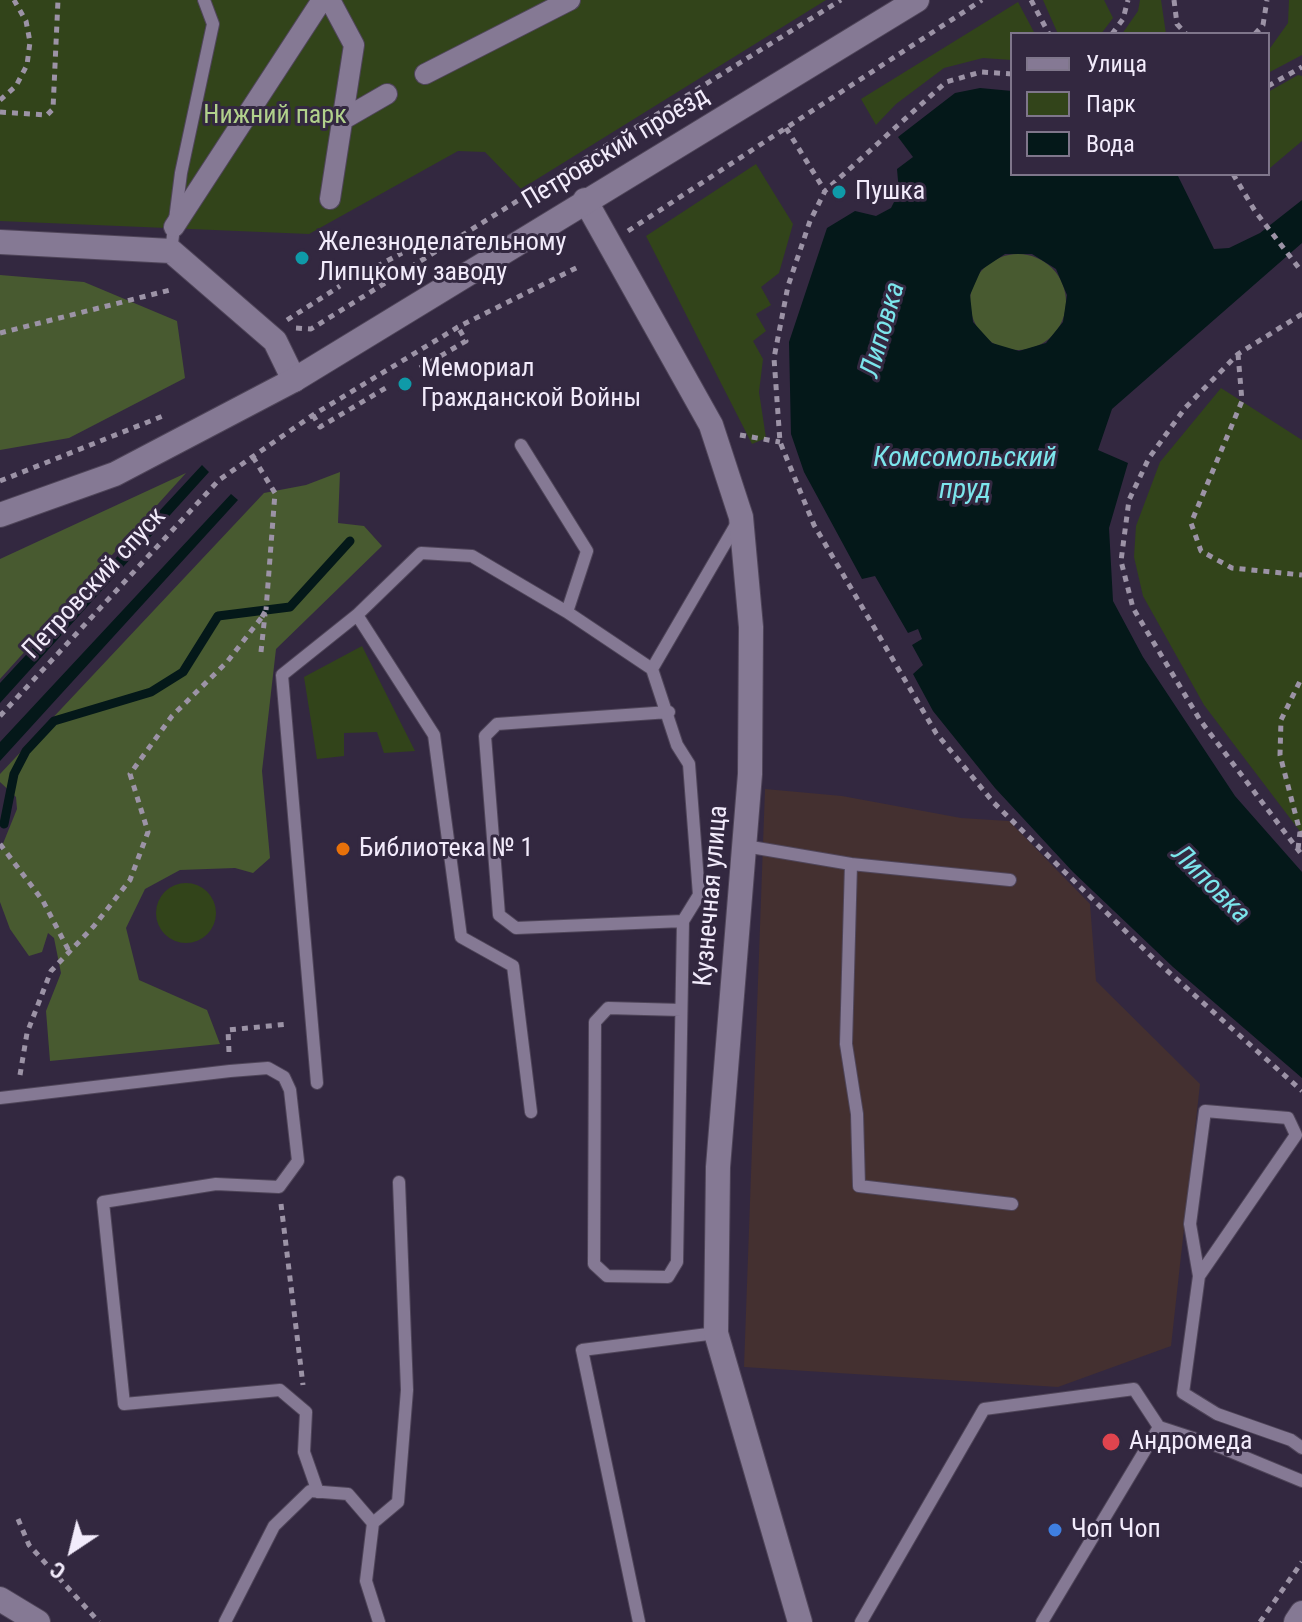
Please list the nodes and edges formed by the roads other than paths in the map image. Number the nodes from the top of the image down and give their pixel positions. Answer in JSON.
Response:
{"nodes":[{"id":1,"x":204,"y":0,"type":"edge"},
{"id":2,"x":322,"y":0,"type":"edge"},
{"id":3,"x":330,"y":0,"type":"edge"},
{"id":4,"x":350,"y":0,"type":"edge"},
{"id":5,"x":570,"y":0,"type":"edge"},
{"id":6,"x":917,"y":0,"type":"edge"},
{"id":7,"x":340,"y":19,"type":"junction"},
{"id":8,"x":425,"y":74,"type":"dead end"},
{"id":9,"x":387,"y":94,"type":"dead end"},
{"id":10,"x":342,"y":120,"type":"junction"},
{"id":11,"x":330,"y":199,"type":"dead end"},
{"id":12,"x":585,"y":200,"type":"junction"},
{"id":13,"x":173,"y":239,"type":"junction"},
{"id":14,"x":0,"y":242,"type":"edge"},
{"id":15,"x":294,"y":380,"type":"junction"},
{"id":16,"x":521,"y":445,"type":"dead end"},
{"id":17,"x":0,"y":515,"type":"edge"},
{"id":18,"x":741,"y":517,"type":"junction"},
{"id":19,"x":567,"y":612,"type":"junction"},
{"id":20,"x":357,"y":615,"type":"junction"},
{"id":21,"x":652,"y":669,"type":"junction"},
{"id":22,"x":669,"y":712,"type":"junction"},
{"id":23,"x":745,"y":846,"type":"junction"},
{"id":24,"x":851,"y":864,"type":"junction"},
{"id":25,"x":1010,"y":880,"type":"dead end"},
{"id":26,"x":683,"y":921,"type":"junction"},
{"id":27,"x":681,"y":1010,"type":"junction"},
{"id":28,"x":317,"y":1083,"type":"dead end"},
{"id":29,"x":0,"y":1098,"type":"edge"},
{"id":30,"x":531,"y":1112,"type":"dead end"},
{"id":31,"x":399,"y":1182,"type":"dead end"},
{"id":32,"x":1012,"y":1204,"type":"dead end"},
{"id":33,"x":1199,"y":1276,"type":"junction"},
{"id":34,"x":716,"y":1333,"type":"junction"},
{"id":35,"x":1159,"y":1427,"type":"junction"},
{"id":36,"x":1302,"y":1448,"type":"edge"},
{"id":37,"x":1302,"y":1481,"type":"edge"},
{"id":38,"x":318,"y":1492,"type":"junction"},
{"id":39,"x":373,"y":1523,"type":"junction"},
{"id":40,"x":0,"y":1599,"type":"edge"},
{"id":41,"x":1302,"y":1613,"type":"edge"},
{"id":42,"x":38,"y":1622,"type":"edge"},
{"id":43,"x":225,"y":1622,"type":"edge"},
{"id":44,"x":379,"y":1622,"type":"edge"},
{"id":45,"x":639,"y":1622,"type":"edge"},
{"id":46,"x":800,"y":1622,"type":"edge"},
{"id":47,"x":861,"y":1622,"type":"edge"},
{"id":48,"x":1042,"y":1622,"type":"edge"},
{"id":49,"x":1296,"y":1622,"type":"edge"}],
"edges":[{"from":1,"to":13,"type":"lane"},
{"from":2,"to":13,"type":"street"},
{"from":3,"to":7,"type":"street"},
{"from":4,"to":7,"type":"street"},
{"from":5,"to":8,"type":"street"},
{"from":6,"to":12,"type":"street","name":"Петровский проезд"},
{"from":7,"to":10,"type":"street"},
{"from":9,"to":10,"type":"street"},
{"from":10,"to":11,"type":"street"},
{"from":12,"to":15,"type":"street","name":"Петровский проезд"},
{"from":12,"to":18,"type":"street","name":"Кузнечная улица"},
{"from":13,"to":14,"type":"street"},
{"from":13,"to":15,"type":"street"},
{"from":15,"to":17,"type":"street","name":"Петровский проезд"},
{"from":16,"to":19,"type":"lane"},
{"from":18,"to":21,"type":"lane"},
{"from":18,"to":23,"type":"street","name":"Кузнечная улица"},
{"from":19,"to":20,"type":"lane"},
{"from":19,"to":21,"type":"lane"},
{"from":20,"to":28,"type":"lane"},
{"from":20,"to":30,"type":"lane"},
{"from":21,"to":22,"type":"lane"},
{"from":22,"to":26,"type":"lane"},
{"from":22,"to":26,"type":"lane"},
{"from":23,"to":24,"type":"lane"},
{"from":23,"to":34,"type":"street","name":"Кузнечная улица"},
{"from":24,"to":25,"type":"lane"},
{"from":24,"to":32,"type":"lane"},
{"from":26,"to":27,"type":"lane"},
{"from":27,"to":27,"type":"lane"},
{"from":29,"to":38,"type":"lane"},
{"from":31,"to":39,"type":"lane"},
{"from":33,"to":33,"type":"lane"},
{"from":33,"to":36,"type":"lane"},
{"from":34,"to":45,"type":"lane"},
{"from":34,"to":46,"type":"street","name":"Кузнечная улица"},
{"from":35,"to":37,"type":"lane"},
{"from":35,"to":47,"type":"lane"},
{"from":35,"to":48,"type":"lane"},
{"from":38,"to":39,"type":"lane"},
{"from":38,"to":43,"type":"lane"},
{"from":39,"to":44,"type":"lane"},
{"from":40,"to":42,"type":"street"},
{"from":41,"to":49,"type":"street"}]}
